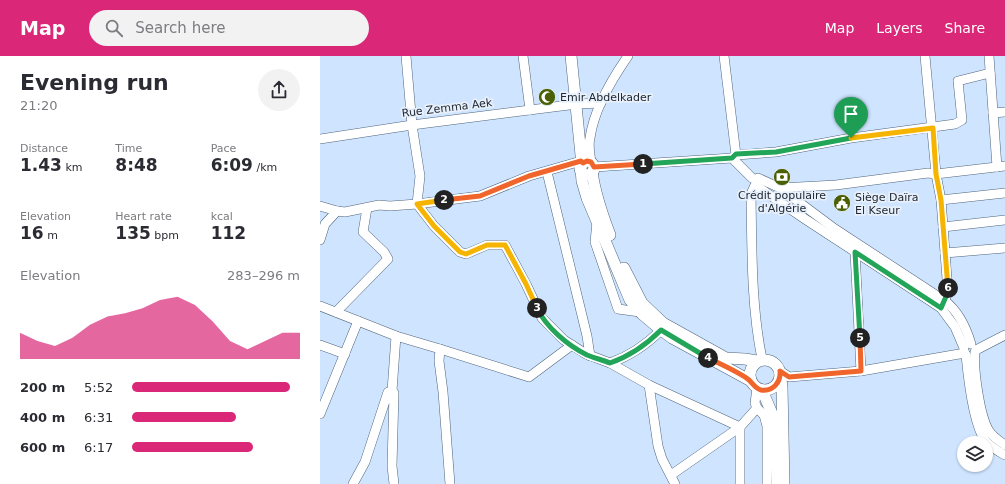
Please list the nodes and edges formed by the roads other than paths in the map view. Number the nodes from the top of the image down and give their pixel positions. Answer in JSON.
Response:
{"nodes":[{"id":1,"x":406,"y":56,"type":"edge"},
{"id":2,"x":523,"y":56,"type":"edge"},
{"id":3,"x":571,"y":56,"type":"edge"},
{"id":4,"x":628,"y":56,"type":"edge"},
{"id":5,"x":724,"y":56,"type":"edge"},
{"id":6,"x":925,"y":56,"type":"edge"},
{"id":7,"x":989,"y":56,"type":"edge"},
{"id":8,"x":990,"y":73,"type":"junction"},
{"id":9,"x":601,"y":103,"type":"junction"},
{"id":10,"x":577,"y":104,"type":"junction"},
{"id":11,"x":530,"y":110,"type":"junction"},
{"id":12,"x":1005,"y":112,"type":"edge"},
{"id":13,"x":993,"y":113,"type":"junction"},
{"id":14,"x":412,"y":124,"type":"junction"},
{"id":15,"x":933,"y":128,"type":"junction"},
{"id":16,"x":320,"y":139,"type":"edge"},
{"id":17,"x":734,"y":156,"type":"junction"},
{"id":18,"x":586,"y":166,"type":"junction"},
{"id":19,"x":1001,"y":166,"type":"edge"},
{"id":20,"x":547,"y":172,"type":"junction"},
{"id":21,"x":936,"y":174,"type":"junction"},
{"id":22,"x":755,"y":180,"type":"junction"},
{"id":23,"x":780,"y":188,"type":"junction"},
{"id":24,"x":1005,"y":193,"type":"edge"},
{"id":25,"x":941,"y":200,"type":"junction"},
{"id":26,"x":417,"y":204,"type":"junction"},
{"id":27,"x":320,"y":206,"type":"edge"},
{"id":28,"x":367,"y":208,"type":"junction"},
{"id":29,"x":337,"y":211,"type":"junction"},
{"id":30,"x":1005,"y":220,"type":"edge"},
{"id":31,"x":943,"y":227,"type":"junction"},
{"id":32,"x":320,"y":240,"type":"edge"},
{"id":33,"x":1005,"y":248,"type":"edge"},
{"id":34,"x":855,"y":252,"type":"junction"},
{"id":35,"x":945,"y":253,"type":"junction"},
{"id":36,"x":943,"y":304,"type":"junction"},
{"id":37,"x":320,"y":306,"type":"edge"},
{"id":38,"x":336,"y":312,"type":"junction"},
{"id":39,"x":358,"y":321,"type":"junction"},
{"id":40,"x":661,"y":330,"type":"junction"},
{"id":41,"x":1005,"y":335,"type":"edge"},
{"id":42,"x":396,"y":336,"type":"junction"},
{"id":43,"x":320,"y":345,"type":"edge"},
{"id":44,"x":572,"y":345,"type":"junction"},
{"id":45,"x":440,"y":348,"type":"junction"},
{"id":46,"x":970,"y":350,"type":"junction"},
{"id":47,"x":344,"y":354,"type":"junction"},
{"id":48,"x":590,"y":356,"type":"junction"},
{"id":49,"x":759,"y":360,"type":"junction"},
{"id":50,"x":610,"y":363,"type":"junction"},
{"id":51,"x":861,"y":371,"type":"junction"},
{"id":52,"x":780,"y":372,"type":"junction"},
{"id":53,"x":649,"y":385,"type":"junction"},
{"id":54,"x":756,"y":386,"type":"junction"},
{"id":55,"x":392,"y":391,"type":"junction"},
{"id":56,"x":757,"y":408,"type":"junction"},
{"id":57,"x":320,"y":414,"type":"edge"},
{"id":58,"x":740,"y":427,"type":"junction"},
{"id":59,"x":1005,"y":445,"type":"edge"},
{"id":60,"x":1005,"y":455,"type":"edge"},
{"id":61,"x":671,"y":475,"type":"junction"},
{"id":62,"x":353,"y":484,"type":"edge"},
{"id":63,"x":395,"y":484,"type":"edge"},
{"id":64,"x":450,"y":484,"type":"edge"},
{"id":65,"x":675,"y":484,"type":"edge"},
{"id":66,"x":740,"y":484,"type":"edge"},
{"id":67,"x":767,"y":484,"type":"edge"},
{"id":68,"x":776,"y":484,"type":"edge"},
{"id":69,"x":784,"y":484,"type":"edge"}],
"edges":[{"from":1,"to":14,"type":"street"},
{"from":2,"to":11,"type":"street"},
{"from":3,"to":10,"type":"main road"},
{"from":4,"to":9,"type":"street"},
{"from":5,"to":17,"type":"street"},
{"from":6,"to":15,"type":"street"},
{"from":7,"to":8,"type":"street"},
{"from":8,"to":13,"type":"street"},
{"from":8,"to":15,"type":"street"},
{"from":9,"to":10,"type":"street","name":"Rue Zemma Aek"},
{"from":9,"to":18,"type":"street"},
{"from":10,"to":11,"type":"street","name":"Rue Zemma Aek"},
{"from":10,"to":18,"type":"main road"},
{"from":11,"to":14,"type":"street","name":"Rue Zemma Aek"},
{"from":12,"to":13,"type":"street"},
{"from":13,"to":19,"type":"street"},
{"from":14,"to":16,"type":"street","name":"Rue Zemma Aek"},
{"from":14,"to":26,"type":"street"},
{"from":15,"to":17,"type":"street"},
{"from":15,"to":21,"type":"street"},
{"from":17,"to":18,"type":"street"},
{"from":17,"to":22,"type":"street"},
{"from":18,"to":20,"type":"street"},
{"from":18,"to":40,"type":"main road"},
{"from":18,"to":49,"type":"main road"},
{"from":19,"to":21,"type":"street"},
{"from":20,"to":26,"type":"street"},
{"from":20,"to":48,"type":"street"},
{"from":21,"to":23,"type":"street"},
{"from":21,"to":25,"type":"street"},
{"from":22,"to":23,"type":"street"},
{"from":22,"to":34,"type":"street"},
{"from":22,"to":49,"type":"street"},
{"from":23,"to":36,"type":"street"},
{"from":24,"to":25,"type":"street"},
{"from":25,"to":31,"type":"street"},
{"from":26,"to":28,"type":"street"},
{"from":26,"to":44,"type":"street"},
{"from":27,"to":29,"type":"street"},
{"from":28,"to":29,"type":"street"},
{"from":28,"to":38,"type":"street"},
{"from":29,"to":32,"type":"street"},
{"from":30,"to":31,"type":"street"},
{"from":31,"to":35,"type":"street"},
{"from":33,"to":35,"type":"street"},
{"from":34,"to":36,"type":"street"},
{"from":34,"to":51,"type":"street"},
{"from":35,"to":36,"type":"street"},
{"from":36,"to":46,"type":"street"},
{"from":37,"to":38,"type":"street"},
{"from":38,"to":39,"type":"street"},
{"from":39,"to":42,"type":"street"},
{"from":39,"to":47,"type":"street"},
{"from":40,"to":50,"type":"street"},
{"from":40,"to":54,"type":"main road"},
{"from":41,"to":46,"type":"street"},
{"from":42,"to":45,"type":"street"},
{"from":42,"to":55,"type":"street"},
{"from":43,"to":47,"type":"street"},
{"from":44,"to":45,"type":"street"},
{"from":44,"to":48,"type":"street"},
{"from":45,"to":64,"type":"street"},
{"from":46,"to":51,"type":"street"},
{"from":46,"to":59,"type":"street"},
{"from":46,"to":60,"type":"street"},
{"from":47,"to":57,"type":"street"},
{"from":48,"to":50,"type":"street"},
{"from":49,"to":52,"type":"main road"},
{"from":49,"to":54,"type":"main road"},
{"from":50,"to":53,"type":"street"},
{"from":51,"to":52,"type":"street"},
{"from":52,"to":54,"type":"main road"},
{"from":52,"to":69,"type":"main road"},
{"from":53,"to":58,"type":"street"},
{"from":53,"to":61,"type":"street"},
{"from":54,"to":56,"type":"street"},
{"from":54,"to":68,"type":"main road"},
{"from":55,"to":62,"type":"street"},
{"from":55,"to":63,"type":"street"},
{"from":56,"to":58,"type":"street"},
{"from":56,"to":67,"type":"street"},
{"from":58,"to":61,"type":"street"},
{"from":58,"to":66,"type":"street"},
{"from":61,"to":65,"type":"street"}]}
